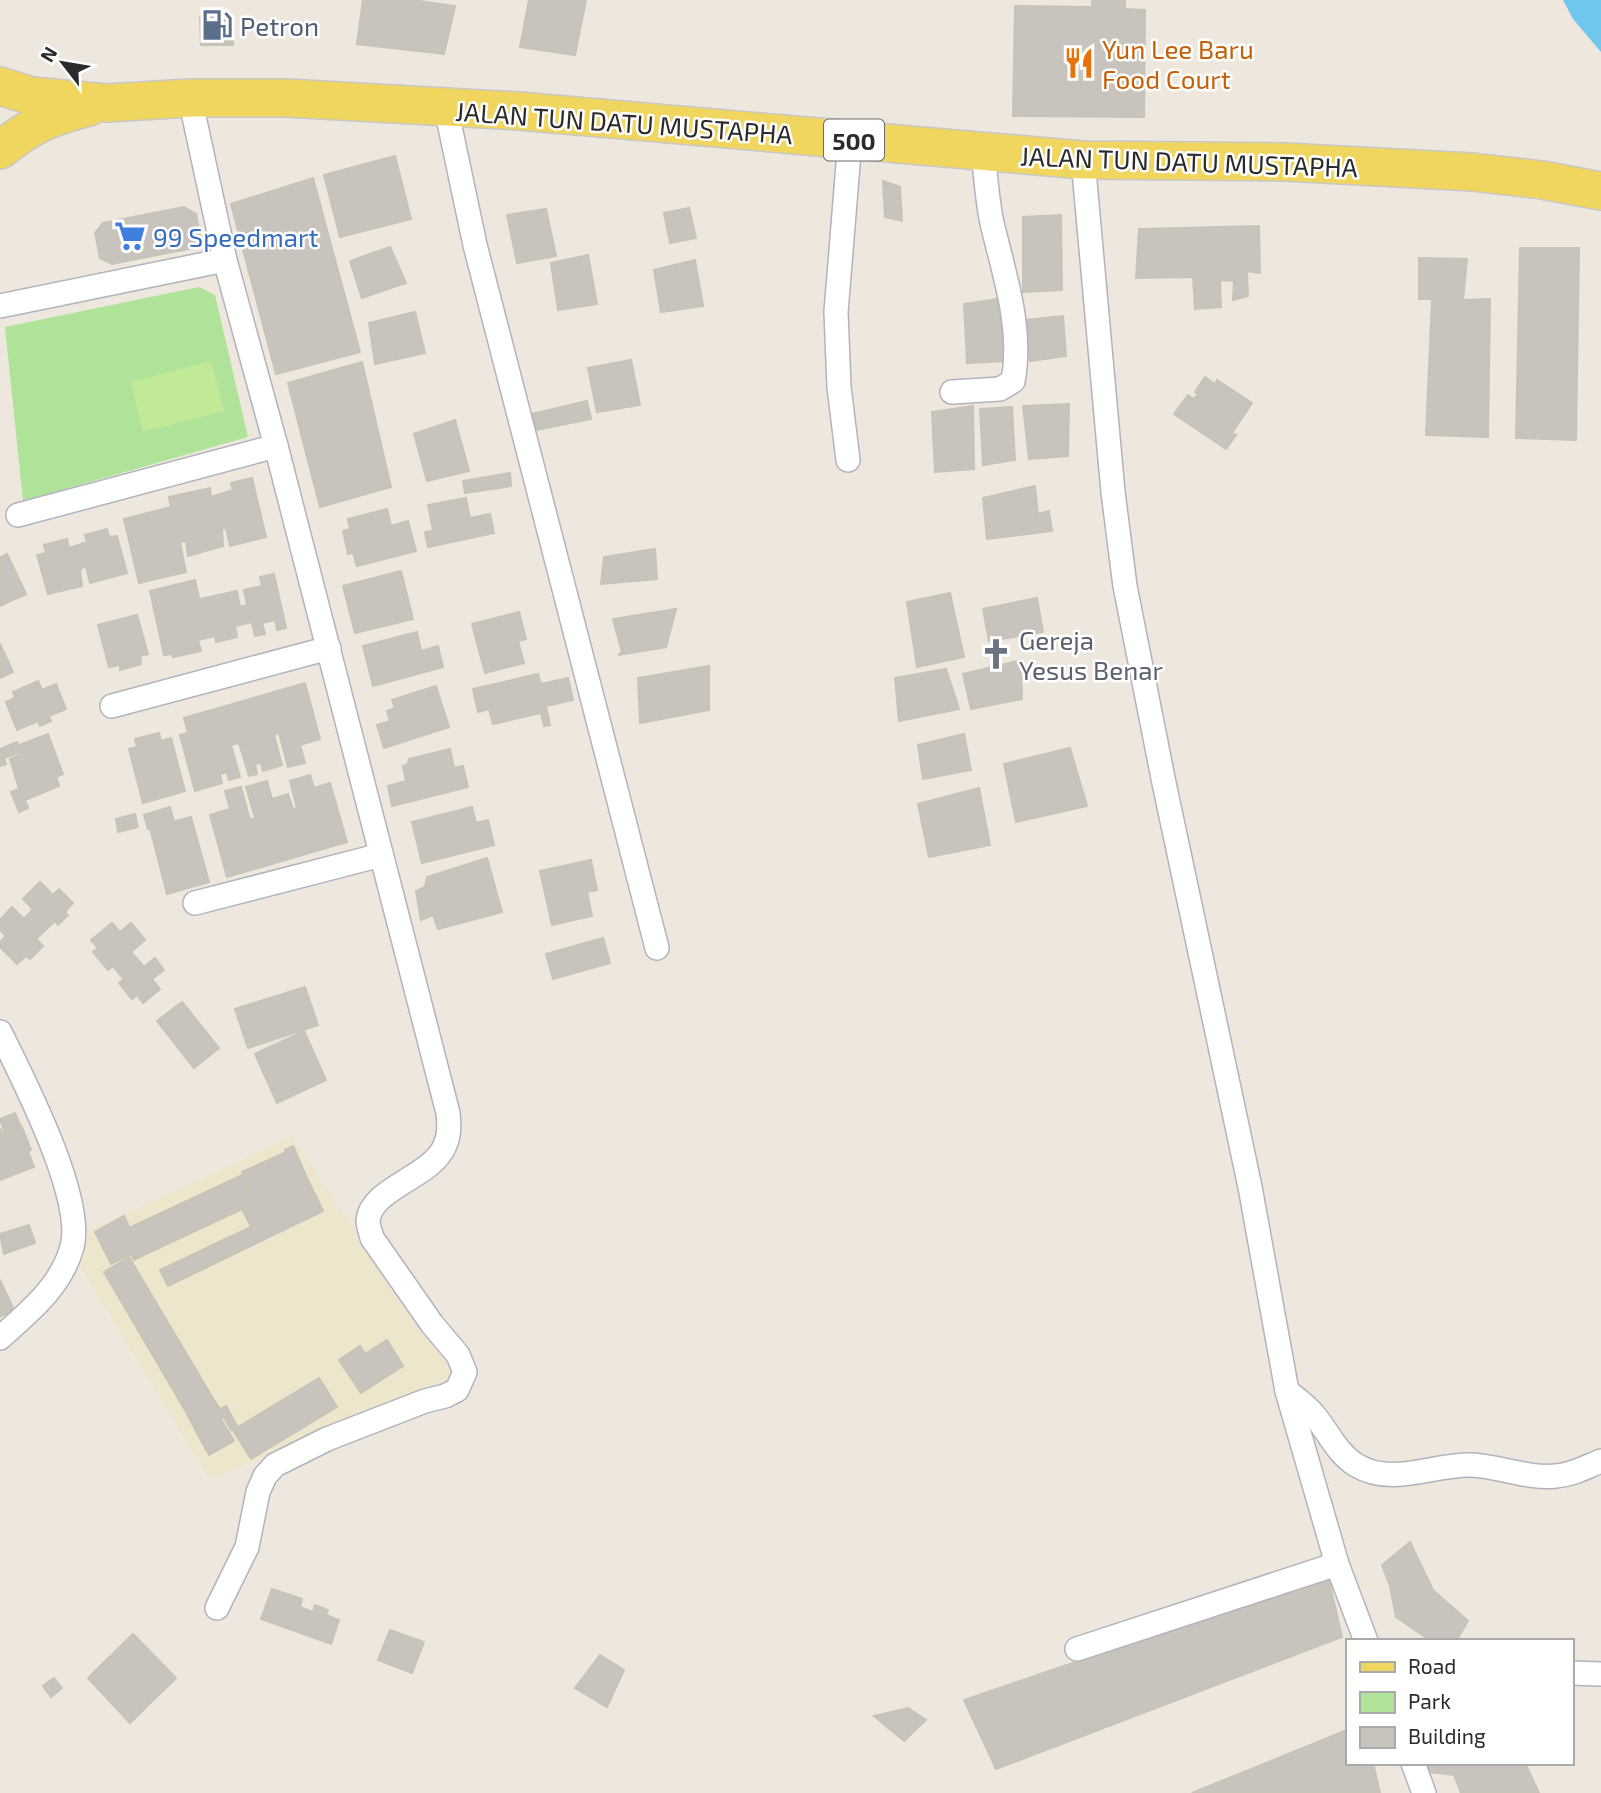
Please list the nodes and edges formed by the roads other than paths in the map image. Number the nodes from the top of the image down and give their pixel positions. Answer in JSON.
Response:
{"nodes":[{"id":1,"x":0,"y":86,"type":"edge"},
{"id":2,"x":0,"y":94,"type":"edge"},
{"id":3,"x":190,"y":97,"type":"junction"},
{"id":4,"x":107,"y":103,"type":"junction"},
{"id":5,"x":446,"y":108,"type":"junction"},
{"id":6,"x":850,"y":140,"type":"junction"},
{"id":7,"x":0,"y":149,"type":"edge"},
{"id":8,"x":983,"y":153,"type":"junction"},
{"id":9,"x":1083,"y":160,"type":"junction"},
{"id":10,"x":1601,"y":191,"type":"edge"},
{"id":11,"x":225,"y":260,"type":"junction"},
{"id":12,"x":0,"y":306,"type":"edge"},
{"id":13,"x":953,"y":392,"type":"dead end"},
{"id":14,"x":276,"y":446,"type":"junction"},
{"id":15,"x":848,"y":460,"type":"dead end"},
{"id":16,"x":18,"y":515,"type":"dead end"},
{"id":17,"x":329,"y":648,"type":"junction"},
{"id":18,"x":112,"y":706,"type":"dead end"},
{"id":19,"x":381,"y":855,"type":"junction"},
{"id":20,"x":195,"y":903,"type":"dead end"},
{"id":21,"x":657,"y":947,"type":"dead end"},
{"id":22,"x":0,"y":1032,"type":"edge"},
{"id":23,"x":0,"y":1338,"type":"edge"},
{"id":24,"x":1287,"y":1391,"type":"junction"},
{"id":25,"x":1601,"y":1461,"type":"edge"},
{"id":26,"x":1337,"y":1564,"type":"junction"},
{"id":27,"x":217,"y":1608,"type":"dead end"},
{"id":28,"x":1365,"y":1639,"type":"edge"},
{"id":29,"x":1077,"y":1649,"type":"dead end"},
{"id":30,"x":1573,"y":1673,"type":"edge"},
{"id":31,"x":1601,"y":1674,"type":"edge"},
{"id":32,"x":1414,"y":1765,"type":"edge"},
{"id":33,"x":1424,"y":1793,"type":"edge"}],
"edges":[{"from":1,"to":4,"type":"main road","name":"JALAN TUN DATU MUSTAPHA","number":"500"},
{"from":2,"to":7,"type":"main road","number":"500"},
{"from":3,"to":4,"type":"main road","name":"JALAN TUN DATU MUSTAPHA","number":"500"},
{"from":3,"to":5,"type":"main road","name":"JALAN TUN DATU MUSTAPHA","number":"500"},
{"from":3,"to":11,"type":"street"},
{"from":4,"to":7,"type":"main road","name":"JALAN TUN DATU MUSTAPHA","number":"500"},
{"from":5,"to":6,"type":"main road","name":"JALAN TUN DATU MUSTAPHA","number":"500"},
{"from":5,"to":21,"type":"street"},
{"from":6,"to":8,"type":"main road","name":"JALAN TUN DATU MUSTAPHA","number":"500"},
{"from":6,"to":15,"type":"street"},
{"from":8,"to":9,"type":"main road","name":"JALAN TUN DATU MUSTAPHA","number":"500"},
{"from":8,"to":13,"type":"street"},
{"from":9,"to":10,"type":"main road","name":"JALAN TUN DATU MUSTAPHA","number":"500"},
{"from":9,"to":24,"type":"street"},
{"from":11,"to":12,"type":"street"},
{"from":11,"to":14,"type":"street"},
{"from":14,"to":16,"type":"street"},
{"from":14,"to":17,"type":"street"},
{"from":17,"to":18,"type":"street"},
{"from":17,"to":19,"type":"street"},
{"from":19,"to":20,"type":"street"},
{"from":19,"to":27,"type":"street"},
{"from":22,"to":23,"type":"street"},
{"from":24,"to":25,"type":"street"},
{"from":24,"to":26,"type":"street"},
{"from":26,"to":28,"type":"street"},
{"from":26,"to":29,"type":"street"},
{"from":30,"to":31,"type":"street"},
{"from":32,"to":33,"type":"street"}]}
